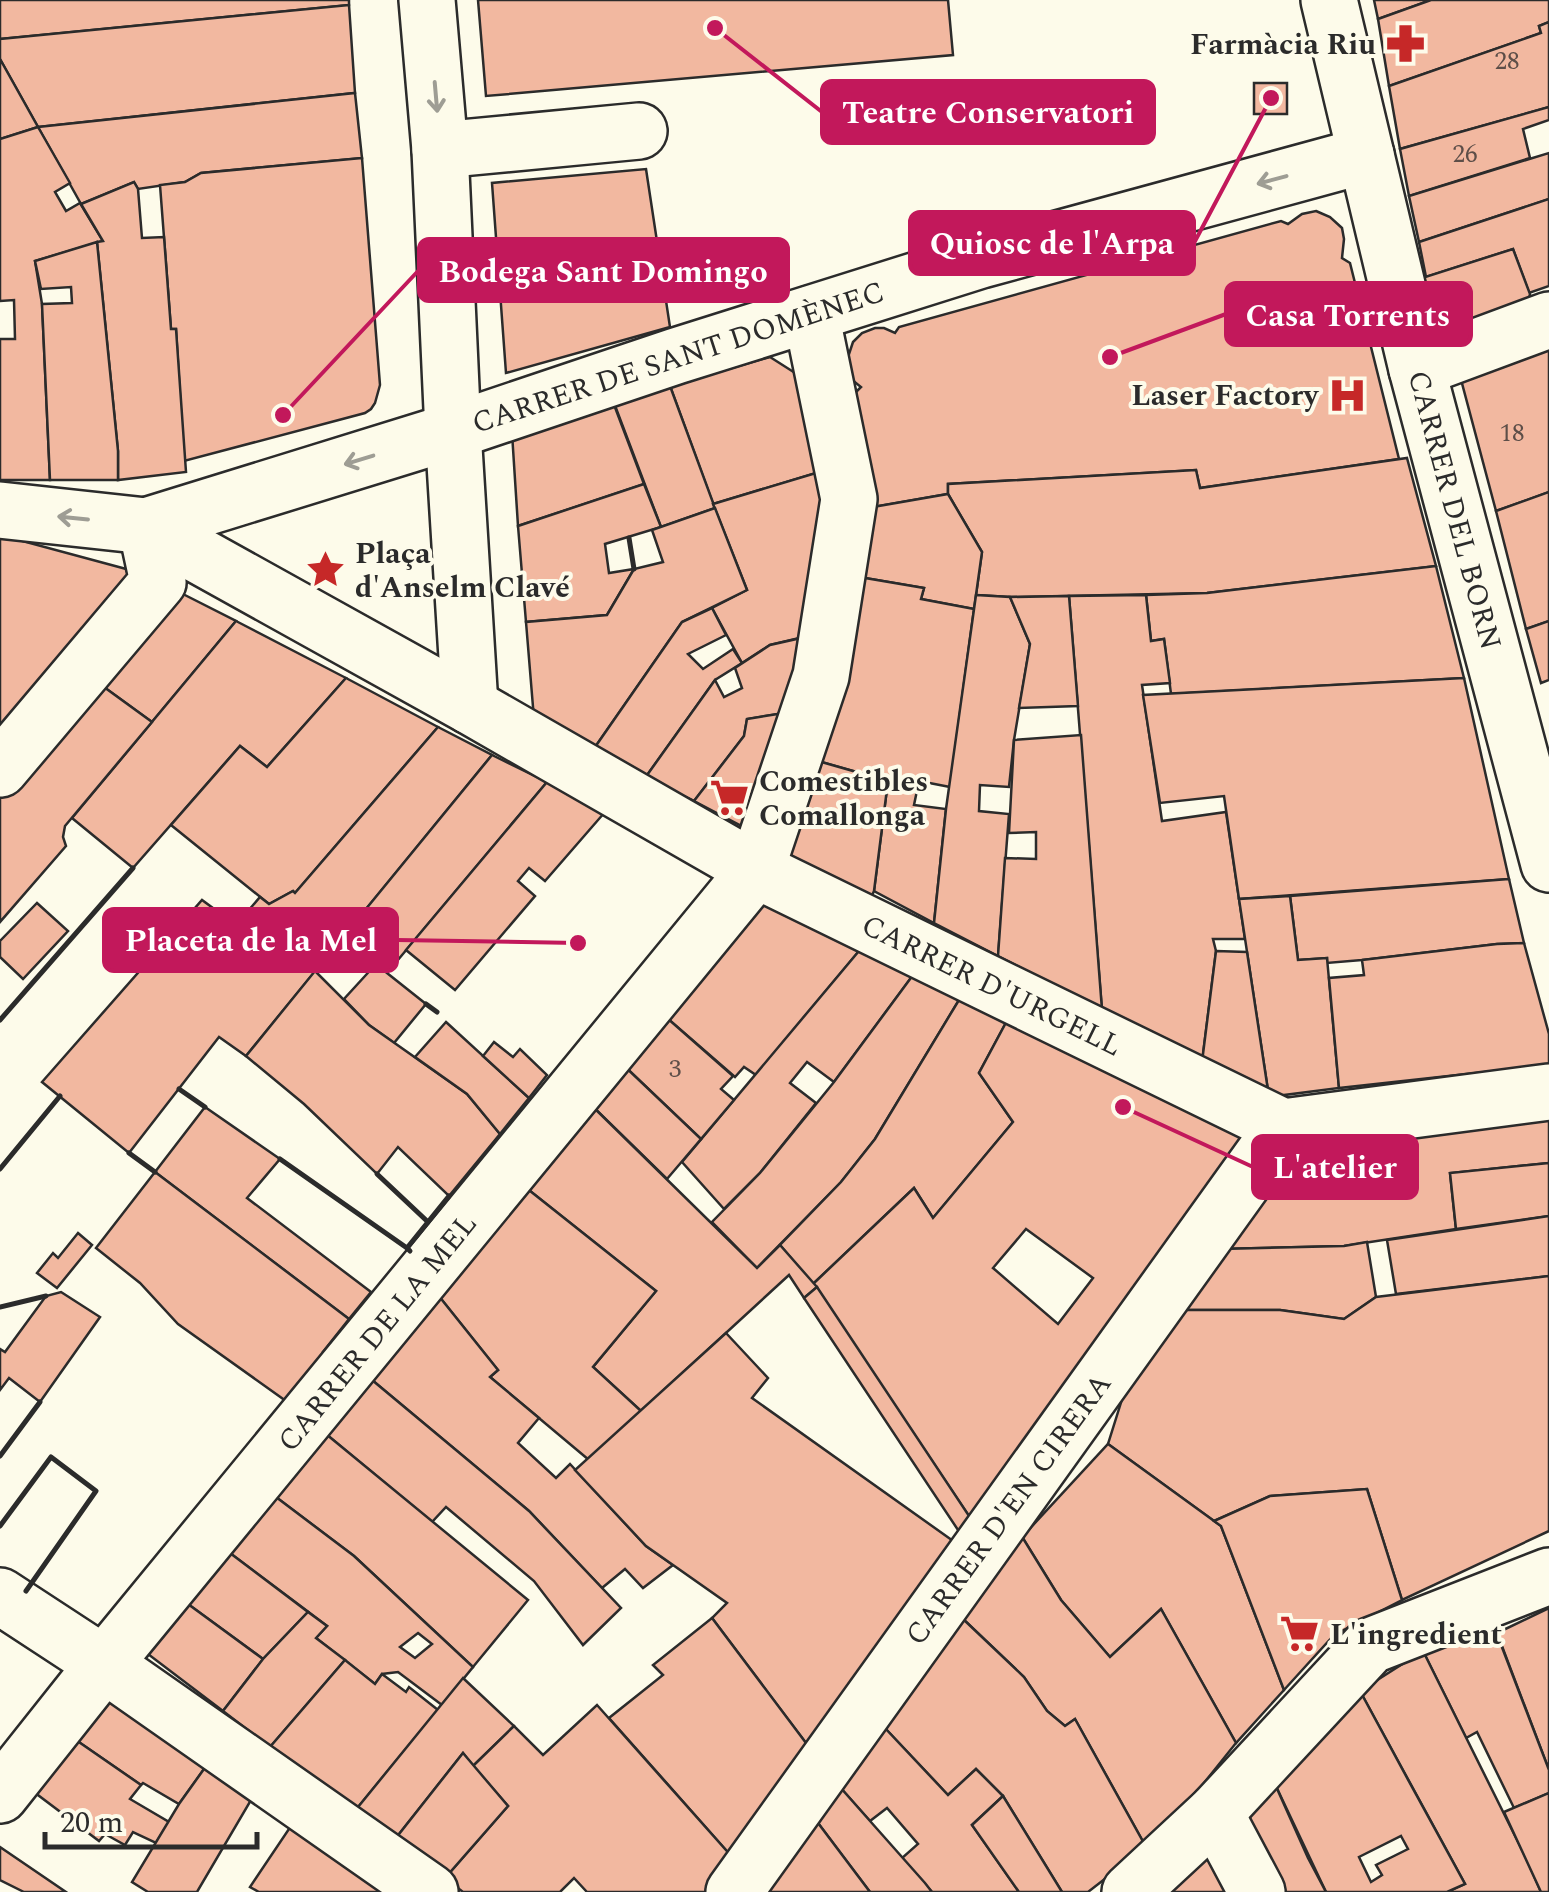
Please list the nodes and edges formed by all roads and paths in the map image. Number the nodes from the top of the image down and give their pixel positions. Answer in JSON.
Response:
{"nodes":[{"id":1,"x":427,"y":0,"type":"edge"},
{"id":2,"x":1329,"y":0,"type":"edge"},
{"id":3,"x":639,"y":131,"type":"dead end"},
{"id":4,"x":440,"y":150,"type":"junction"},
{"id":5,"x":1366,"y":154,"type":"junction"},
{"id":6,"x":810,"y":314,"type":"junction"},
{"id":7,"x":1549,"y":320,"type":"edge"},
{"id":8,"x":1417,"y":369,"type":"junction"},
{"id":9,"x":452,"y":430,"type":"junction"},
{"id":10,"x":0,"y":510,"type":"edge"},
{"id":11,"x":146,"y":526,"type":"junction"},
{"id":12,"x":470,"y":706,"type":"junction"},
{"id":13,"x":0,"y":768,"type":"edge"},
{"id":14,"x":1549,"y":864,"type":"edge"},
{"id":15,"x":756,"y":870,"type":"junction"},
{"id":16,"x":1549,"y":1092,"type":"edge"},
{"id":17,"x":1282,"y":1127,"type":"junction"},
{"id":18,"x":1549,"y":1576,"type":"edge"},
{"id":19,"x":0,"y":1596,"type":"edge"},
{"id":20,"x":104,"y":1664,"type":"junction"},
{"id":21,"x":0,"y":1796,"type":"edge"},
{"id":22,"x":1214,"y":1814,"type":"junction"},
{"id":23,"x":428,"y":1890,"type":"edge"},
{"id":24,"x":734,"y":1892,"type":"edge"},
{"id":25,"x":1130,"y":1892,"type":"edge"},
{"id":26,"x":1257,"y":1892,"type":"edge"}],
"edges":[{"from":1,"to":4,"type":"street","one_way":true},
{"from":2,"to":5,"type":"street","name":"CARRER DEL BORN"},
{"from":3,"to":4,"type":"street"},
{"from":4,"to":9,"type":"street"},
{"from":5,"to":6,"type":"street","name":"CARRER DE SANT DOMÈNEC","one_way":true},
{"from":5,"to":8,"type":"street","name":"CARRER DEL BORN"},
{"from":6,"to":9,"type":"street","name":"CARRER DE SANT DOMÈNEC"},
{"from":6,"to":15,"type":"street"},
{"from":7,"to":8,"type":"street"},
{"from":8,"to":14,"type":"street","name":"CARRER DEL BORN"},
{"from":9,"to":11,"type":"street","one_way":true},
{"from":9,"to":12,"type":"street"},
{"from":11,"to":10,"type":"street","one_way":true},
{"from":11,"to":12,"type":"street"},
{"from":11,"to":13,"type":"street"},
{"from":12,"to":15,"type":"street","name":"CARRER D'URGELL"},
{"from":15,"to":17,"type":"street","name":"CARRER D'URGELL"},
{"from":15,"to":20,"type":"street","name":"CARRER DE LA MEL"},
{"from":16,"to":17,"type":"street"},
{"from":17,"to":24,"type":"street","name":"CARRER D'EN CIRERA"},
{"from":18,"to":22,"type":"street"},
{"from":19,"to":20,"type":"street"},
{"from":20,"to":21,"type":"street","name":"CARRER DE LA MEL"},
{"from":20,"to":23,"type":"street"},
{"from":22,"to":25,"type":"street"},
{"from":22,"to":26,"type":"street"}]}
